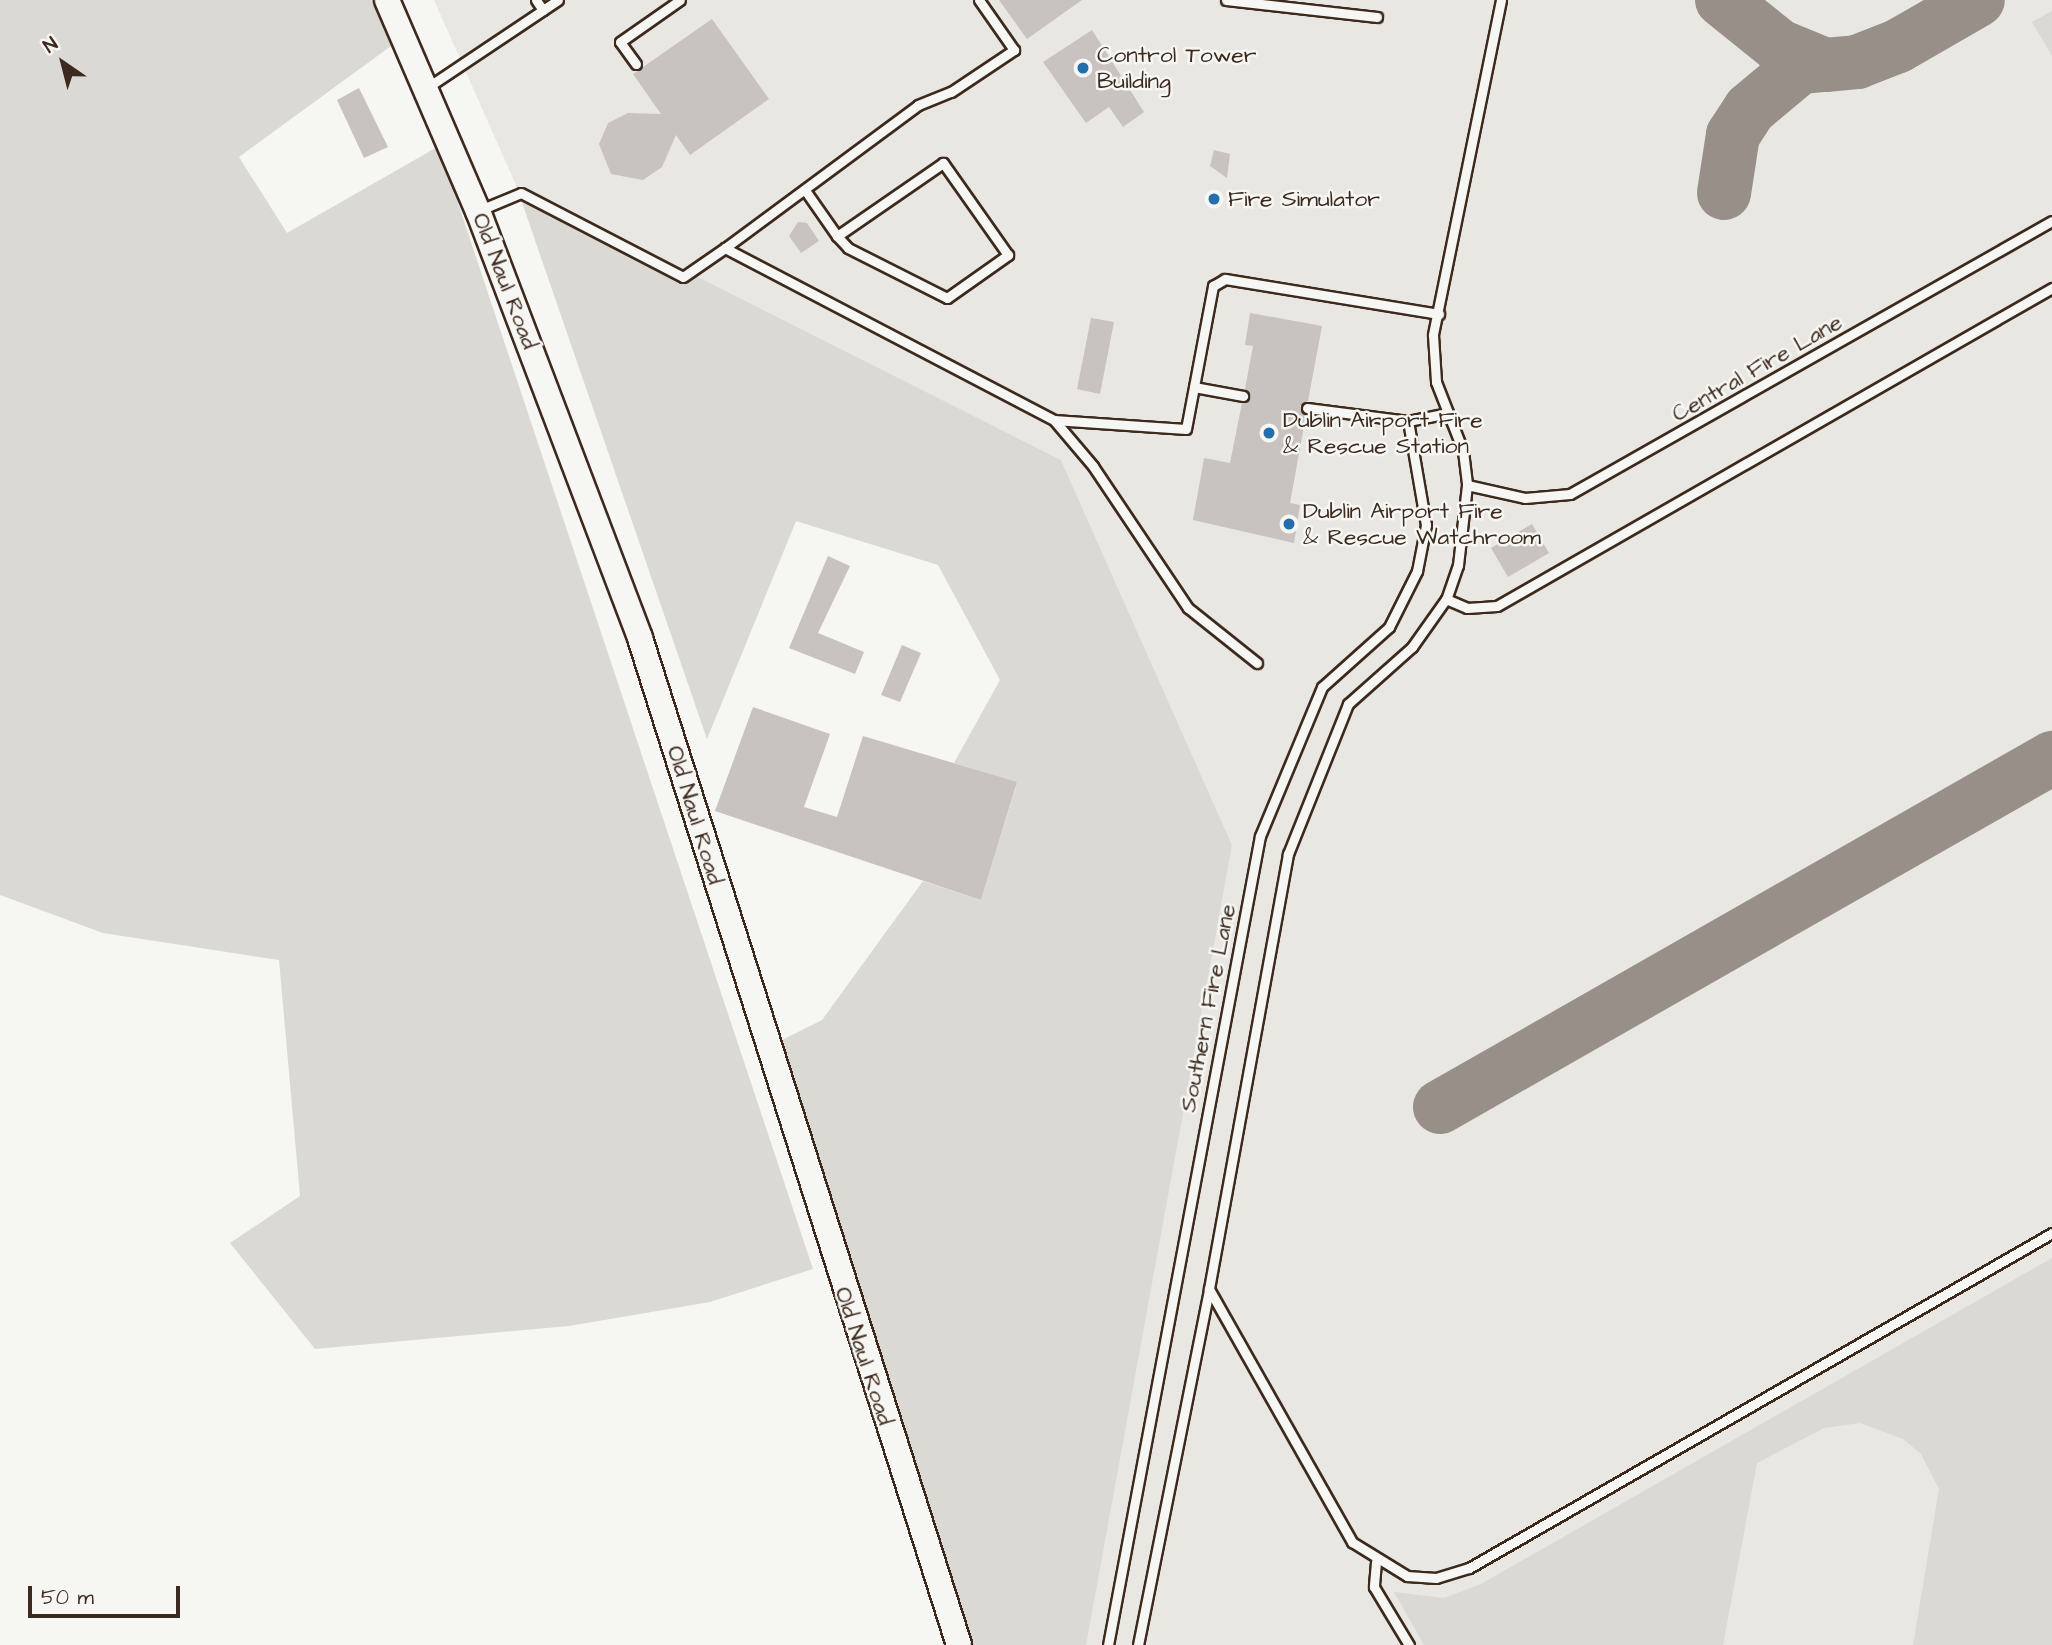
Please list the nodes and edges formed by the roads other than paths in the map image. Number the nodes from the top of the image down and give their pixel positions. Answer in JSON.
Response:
{"nodes":[{"id":1,"x":387,"y":0,"type":"edge"},
{"id":2,"x":536,"y":0,"type":"edge"},
{"id":3,"x":558,"y":0,"type":"edge"},
{"id":4,"x":680,"y":0,"type":"edge"},
{"id":5,"x":978,"y":0,"type":"edge"},
{"id":6,"x":1226,"y":0,"type":"edge"},
{"id":7,"x":1501,"y":0,"type":"edge"},
{"id":8,"x":543,"y":10,"type":"junction"},
{"id":9,"x":1377,"y":17,"type":"dead end"},
{"id":10,"x":636,"y":64,"type":"dead end"},
{"id":11,"x":426,"y":88,"type":"junction"},
{"id":12,"x":807,"y":193,"type":"junction"},
{"id":13,"x":478,"y":211,"type":"junction"},
{"id":14,"x":2052,"y":221,"type":"edge"},
{"id":15,"x":837,"y":236,"type":"junction"},
{"id":16,"x":725,"y":248,"type":"junction"},
{"id":17,"x":2052,"y":288,"type":"edge"},
{"id":18,"x":1439,"y":314,"type":"junction"},
{"id":19,"x":1194,"y":387,"type":"junction"},
{"id":20,"x":1244,"y":396,"type":"dead end"},
{"id":21,"x":1307,"y":408,"type":"dead end"},
{"id":22,"x":1448,"y":413,"type":"junction"},
{"id":23,"x":1054,"y":420,"type":"junction"},
{"id":24,"x":1408,"y":421,"type":"junction"},
{"id":25,"x":1467,"y":485,"type":"junction"},
{"id":26,"x":1446,"y":599,"type":"junction"},
{"id":27,"x":1257,"y":663,"type":"dead end"},
{"id":28,"x":2052,"y":1233,"type":"edge"},
{"id":29,"x":1209,"y":1289,"type":"junction"},
{"id":30,"x":1376,"y":1562,"type":"junction"},
{"id":31,"x":959,"y":1645,"type":"edge"},
{"id":32,"x":1108,"y":1645,"type":"edge"},
{"id":33,"x":1138,"y":1645,"type":"edge"},
{"id":34,"x":1409,"y":1645,"type":"edge"}],
"edges":[{"from":1,"to":11,"type":"main road","name":"Old Naul Road"},
{"from":2,"to":8,"type":"lane"},
{"from":3,"to":8,"type":"lane"},
{"from":4,"to":10,"type":"lane"},
{"from":5,"to":12,"type":"lane"},
{"from":6,"to":9,"type":"lane"},
{"from":7,"to":18,"type":"lane"},
{"from":8,"to":11,"type":"lane"},
{"from":11,"to":13,"type":"main road","name":"Old Naul Road"},
{"from":12,"to":15,"type":"lane"},
{"from":12,"to":16,"type":"lane"},
{"from":13,"to":16,"type":"lane"},
{"from":13,"to":31,"type":"main road","name":"Old Naul Road"},
{"from":14,"to":25,"type":"lane","name":"Central Fire Lane"},
{"from":15,"to":15,"type":"lane"},
{"from":16,"to":23,"type":"lane"},
{"from":17,"to":26,"type":"lane"},
{"from":18,"to":19,"type":"lane"},
{"from":18,"to":22,"type":"lane"},
{"from":19,"to":20,"type":"lane"},
{"from":19,"to":23,"type":"lane"},
{"from":21,"to":24,"type":"lane"},
{"from":22,"to":24,"type":"lane"},
{"from":22,"to":25,"type":"lane"},
{"from":23,"to":27,"type":"lane"},
{"from":24,"to":32,"type":"lane","name":"Southern Fire Lane"},
{"from":25,"to":26,"type":"lane"},
{"from":26,"to":29,"type":"lane"},
{"from":28,"to":30,"type":"lane"},
{"from":29,"to":30,"type":"lane"},
{"from":29,"to":33,"type":"lane"},
{"from":30,"to":34,"type":"lane"}]}
